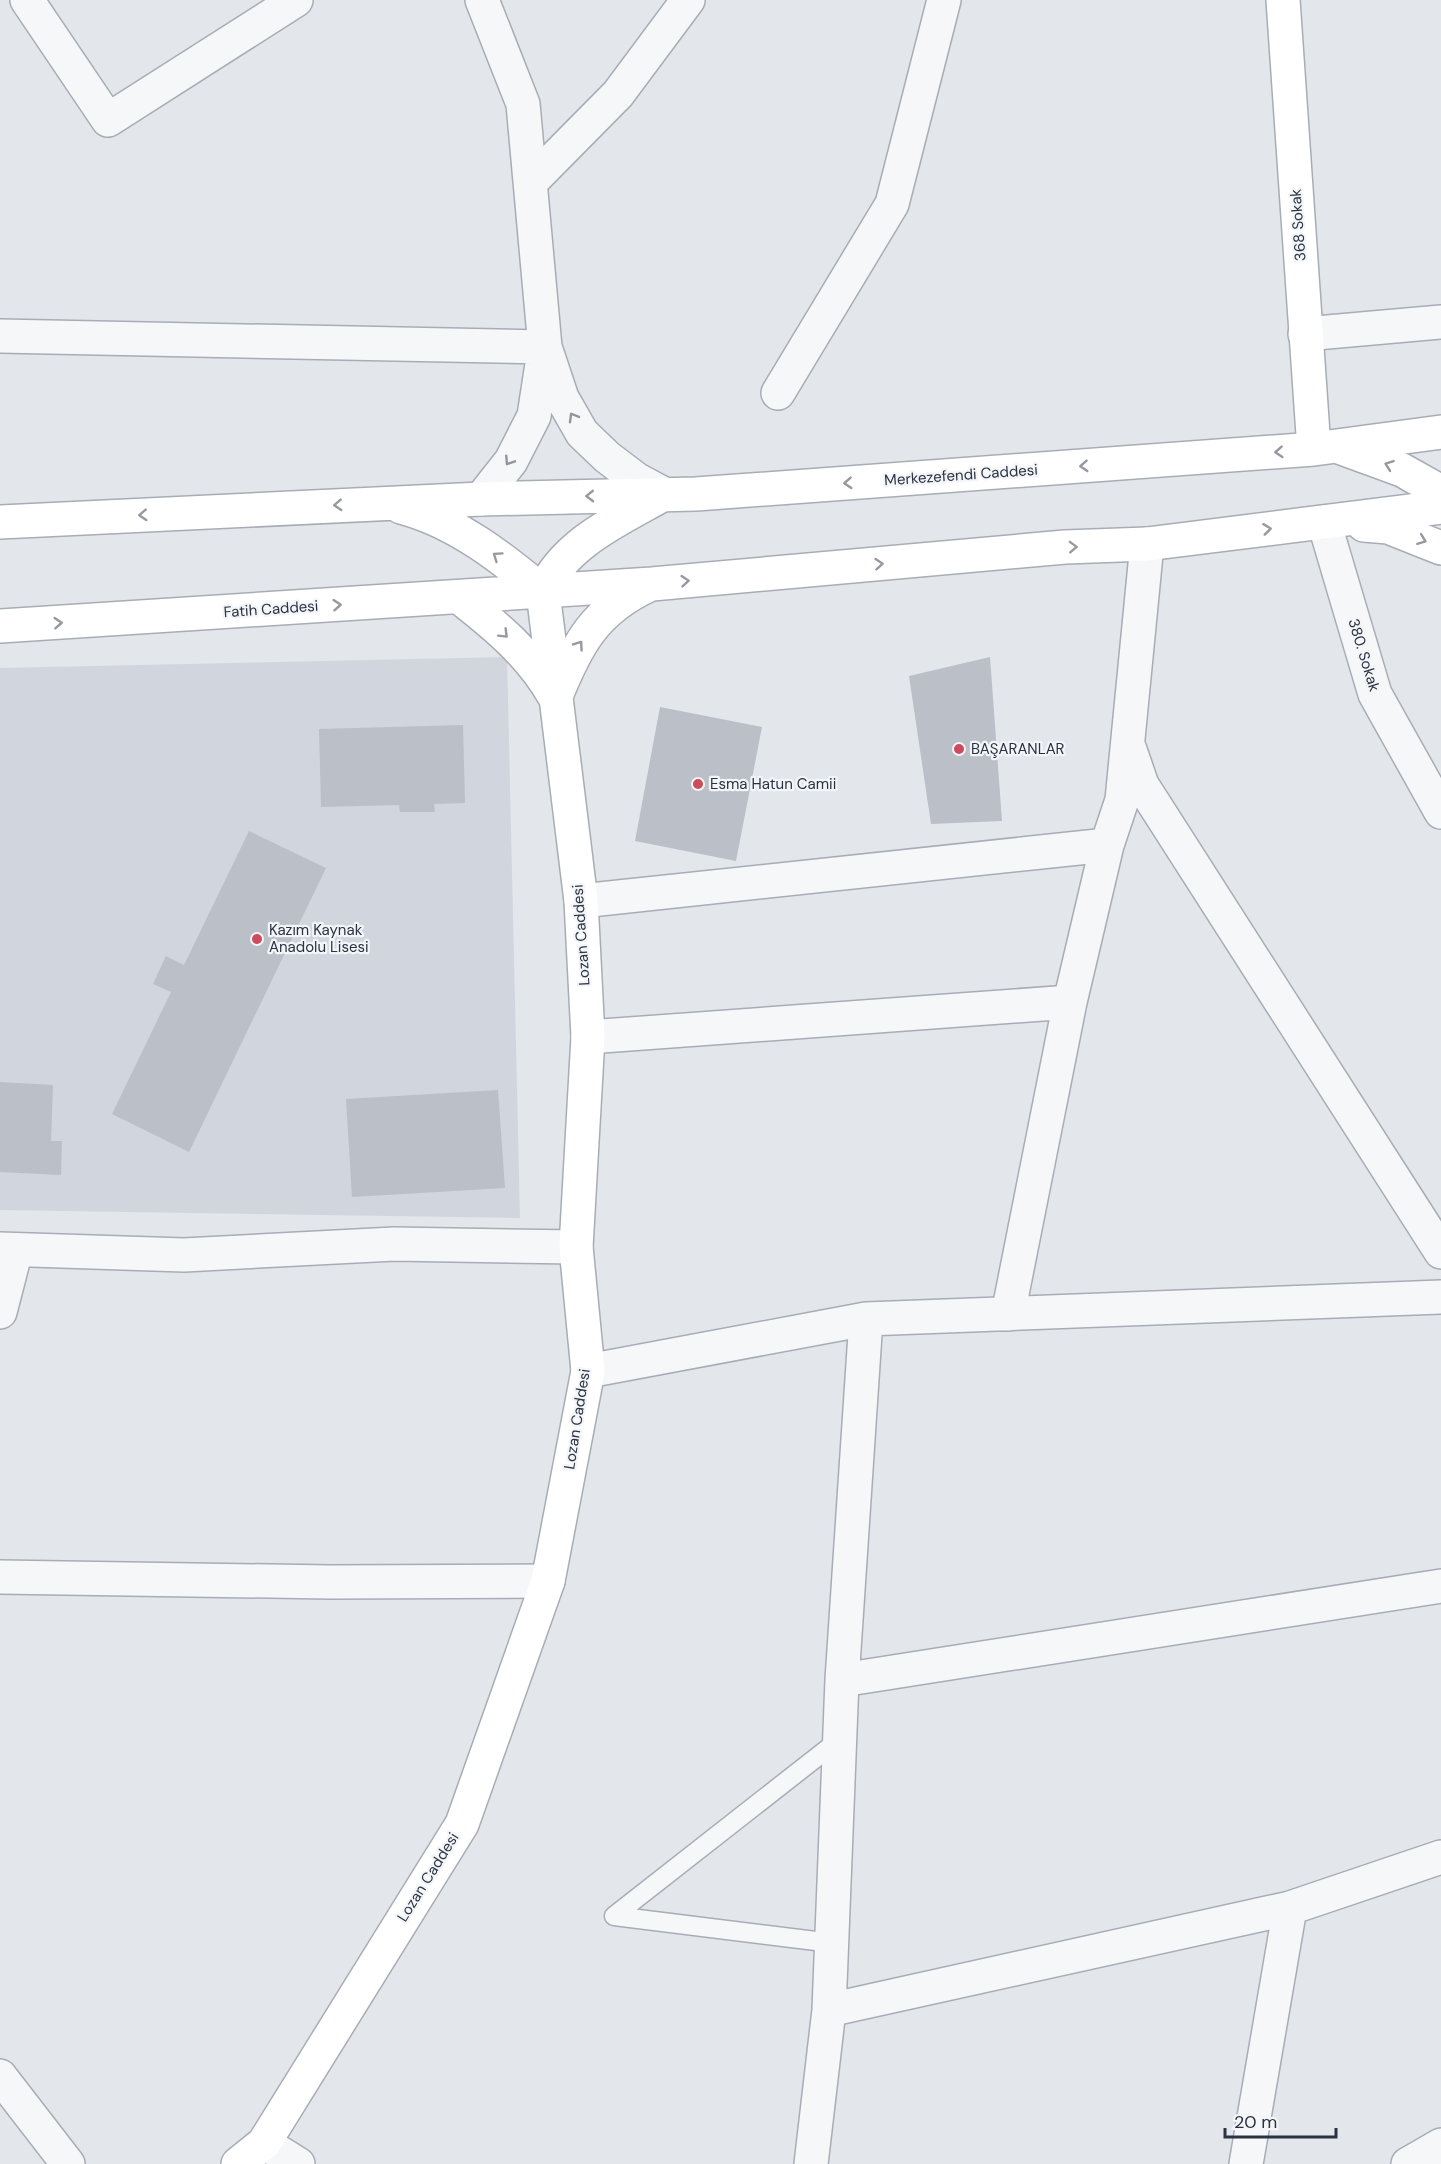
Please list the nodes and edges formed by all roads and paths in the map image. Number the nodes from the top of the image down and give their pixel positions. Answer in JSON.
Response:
{"nodes":[{"id":1,"x":27,"y":0,"type":"edge"},
{"id":2,"x":296,"y":0,"type":"edge"},
{"id":3,"x":482,"y":0,"type":"edge"},
{"id":4,"x":688,"y":0,"type":"edge"},
{"id":5,"x":944,"y":0,"type":"edge"},
{"id":6,"x":1283,"y":0,"type":"edge"},
{"id":7,"x":531,"y":182,"type":"junction"},
{"id":8,"x":1441,"y":322,"type":"edge"},
{"id":9,"x":1305,"y":334,"type":"junction"},
{"id":10,"x":0,"y":336,"type":"edge"},
{"id":11,"x":545,"y":347,"type":"junction"},
{"id":12,"x":778,"y":393,"type":"dead end"},
{"id":13,"x":1441,"y":432,"type":"edge"},
{"id":14,"x":1324,"y":448,"type":"junction"},
{"id":15,"x":1441,"y":492,"type":"edge"},
{"id":16,"x":664,"y":494,"type":"junction"},
{"id":17,"x":481,"y":499,"type":"junction"},
{"id":18,"x":385,"y":503,"type":"junction"},
{"id":19,"x":1441,"y":507,"type":"edge"},
{"id":20,"x":0,"y":522,"type":"edge"},
{"id":21,"x":1324,"y":522,"type":"junction"},
{"id":22,"x":1147,"y":544,"type":"junction"},
{"id":23,"x":1441,"y":548,"type":"edge"},
{"id":24,"x":652,"y":584,"type":"junction"},
{"id":25,"x":543,"y":592,"type":"junction"},
{"id":26,"x":459,"y":597,"type":"junction"},
{"id":27,"x":0,"y":626,"type":"edge"},
{"id":28,"x":555,"y":698,"type":"junction"},
{"id":29,"x":1128,"y":743,"type":"junction"},
{"id":30,"x":1441,"y":812,"type":"edge"},
{"id":31,"x":1107,"y":845,"type":"junction"},
{"id":32,"x":580,"y":901,"type":"junction"},
{"id":33,"x":1071,"y":1002,"type":"junction"},
{"id":34,"x":588,"y":1037,"type":"junction"},
{"id":35,"x":576,"y":1247,"type":"junction"},
{"id":36,"x":8,"y":1249,"type":"edge"},
{"id":37,"x":1441,"y":1252,"type":"edge"},
{"id":38,"x":1441,"y":1297,"type":"edge"},
{"id":39,"x":0,"y":1312,"type":"edge"},
{"id":40,"x":1008,"y":1314,"type":"junction"},
{"id":41,"x":866,"y":1319,"type":"junction"},
{"id":42,"x":588,"y":1371,"type":"junction"},
{"id":43,"x":0,"y":1578,"type":"edge"},
{"id":44,"x":548,"y":1581,"type":"junction"},
{"id":45,"x":1441,"y":1586,"type":"edge"},
{"id":46,"x":842,"y":1680,"type":"junction"},
{"id":47,"x":840,"y":1739,"type":"junction"},
{"id":48,"x":1441,"y":1857,"type":"edge"},
{"id":49,"x":1290,"y":1908,"type":"junction"},
{"id":50,"x":832,"y":1943,"type":"junction"},
{"id":51,"x":829,"y":2010,"type":"junction"},
{"id":52,"x":0,"y":2076,"type":"edge"},
{"id":53,"x":264,"y":2143,"type":"junction"},
{"id":54,"x":1441,"y":2145,"type":"edge"},
{"id":55,"x":68,"y":2164,"type":"edge"},
{"id":56,"x":238,"y":2164,"type":"edge"},
{"id":57,"x":298,"y":2164,"type":"edge"},
{"id":58,"x":812,"y":2164,"type":"edge"},
{"id":59,"x":1246,"y":2164,"type":"edge"},
{"id":60,"x":1408,"y":2164,"type":"edge"}],
"edges":[{"from":1,"to":2,"type":"street"},
{"from":3,"to":7,"type":"street"},
{"from":4,"to":7,"type":"street"},
{"from":5,"to":12,"type":"street"},
{"from":6,"to":9,"type":"main road","name":"368 Sokak"},
{"from":7,"to":11,"type":"street"},
{"from":8,"to":9,"type":"street"},
{"from":9,"to":14,"type":"main road","name":"368 Sokak"},
{"from":10,"to":11,"type":"street"},
{"from":16,"to":11,"type":"street","one_way":true},
{"from":11,"to":17,"type":"street","one_way":true},
{"from":13,"to":14,"type":"main road","name":"Merkezefendi Caddesi"},
{"from":15,"to":14,"type":"main road","one_way":true},
{"from":14,"to":16,"type":"main road","name":"Merkezefendi Caddesi","one_way":true},
{"from":16,"to":17,"type":"main road","name":"Merkezefendi Caddesi","one_way":true},
{"from":16,"to":25,"type":"main road"},
{"from":17,"to":18,"type":"main road"},
{"from":18,"to":20,"type":"main road","one_way":true},
{"from":25,"to":18,"type":"main road","one_way":true},
{"from":19,"to":21,"type":"main road"},
{"from":22,"to":21,"type":"main road","one_way":true},
{"from":21,"to":23,"type":"main road","one_way":true},
{"from":21,"to":30,"type":"street","name":"380. Sokak"},
{"from":24,"to":22,"type":"main road","one_way":true},
{"from":22,"to":29,"type":"street"},
{"from":24,"to":25,"type":"main road"},
{"from":28,"to":24,"type":"main road","one_way":true},
{"from":25,"to":26,"type":"main road","name":"Fatih Caddesi"},
{"from":25,"to":28,"type":"main road","name":"Lozan Caddesi"},
{"from":27,"to":26,"type":"main road","name":"Fatih Caddesi","one_way":true},
{"from":26,"to":28,"type":"main road","one_way":true},
{"from":28,"to":32,"type":"main road","name":"Lozan Caddesi"},
{"from":29,"to":31,"type":"street"},
{"from":29,"to":37,"type":"street"},
{"from":31,"to":32,"type":"street"},
{"from":31,"to":33,"type":"street"},
{"from":32,"to":34,"type":"main road","name":"Lozan Caddesi"},
{"from":33,"to":34,"type":"street"},
{"from":33,"to":40,"type":"street"},
{"from":34,"to":35,"type":"main road","name":"Lozan Caddesi"},
{"from":35,"to":36,"type":"street"},
{"from":35,"to":42,"type":"main road","name":"Lozan Caddesi"},
{"from":36,"to":39,"type":"street"},
{"from":38,"to":40,"type":"street"},
{"from":40,"to":41,"type":"street"},
{"from":41,"to":42,"type":"street"},
{"from":41,"to":46,"type":"street"},
{"from":42,"to":44,"type":"main road","name":"Lozan Caddesi"},
{"from":43,"to":44,"type":"street"},
{"from":44,"to":53,"type":"main road","name":"Lozan Caddesi"},
{"from":45,"to":46,"type":"street"},
{"from":46,"to":47,"type":"street"},
{"from":47,"to":50,"type":"street"},
{"from":47,"to":50,"type":"lane"},
{"from":48,"to":49,"type":"street"},
{"from":49,"to":51,"type":"street"},
{"from":49,"to":59,"type":"street"},
{"from":50,"to":51,"type":"street"},
{"from":51,"to":58,"type":"street"},
{"from":52,"to":55,"type":"street"},
{"from":53,"to":56,"type":"main road","name":"Lozan Caddesi"},
{"from":53,"to":57,"type":"street"},
{"from":54,"to":60,"type":"street"}]}
